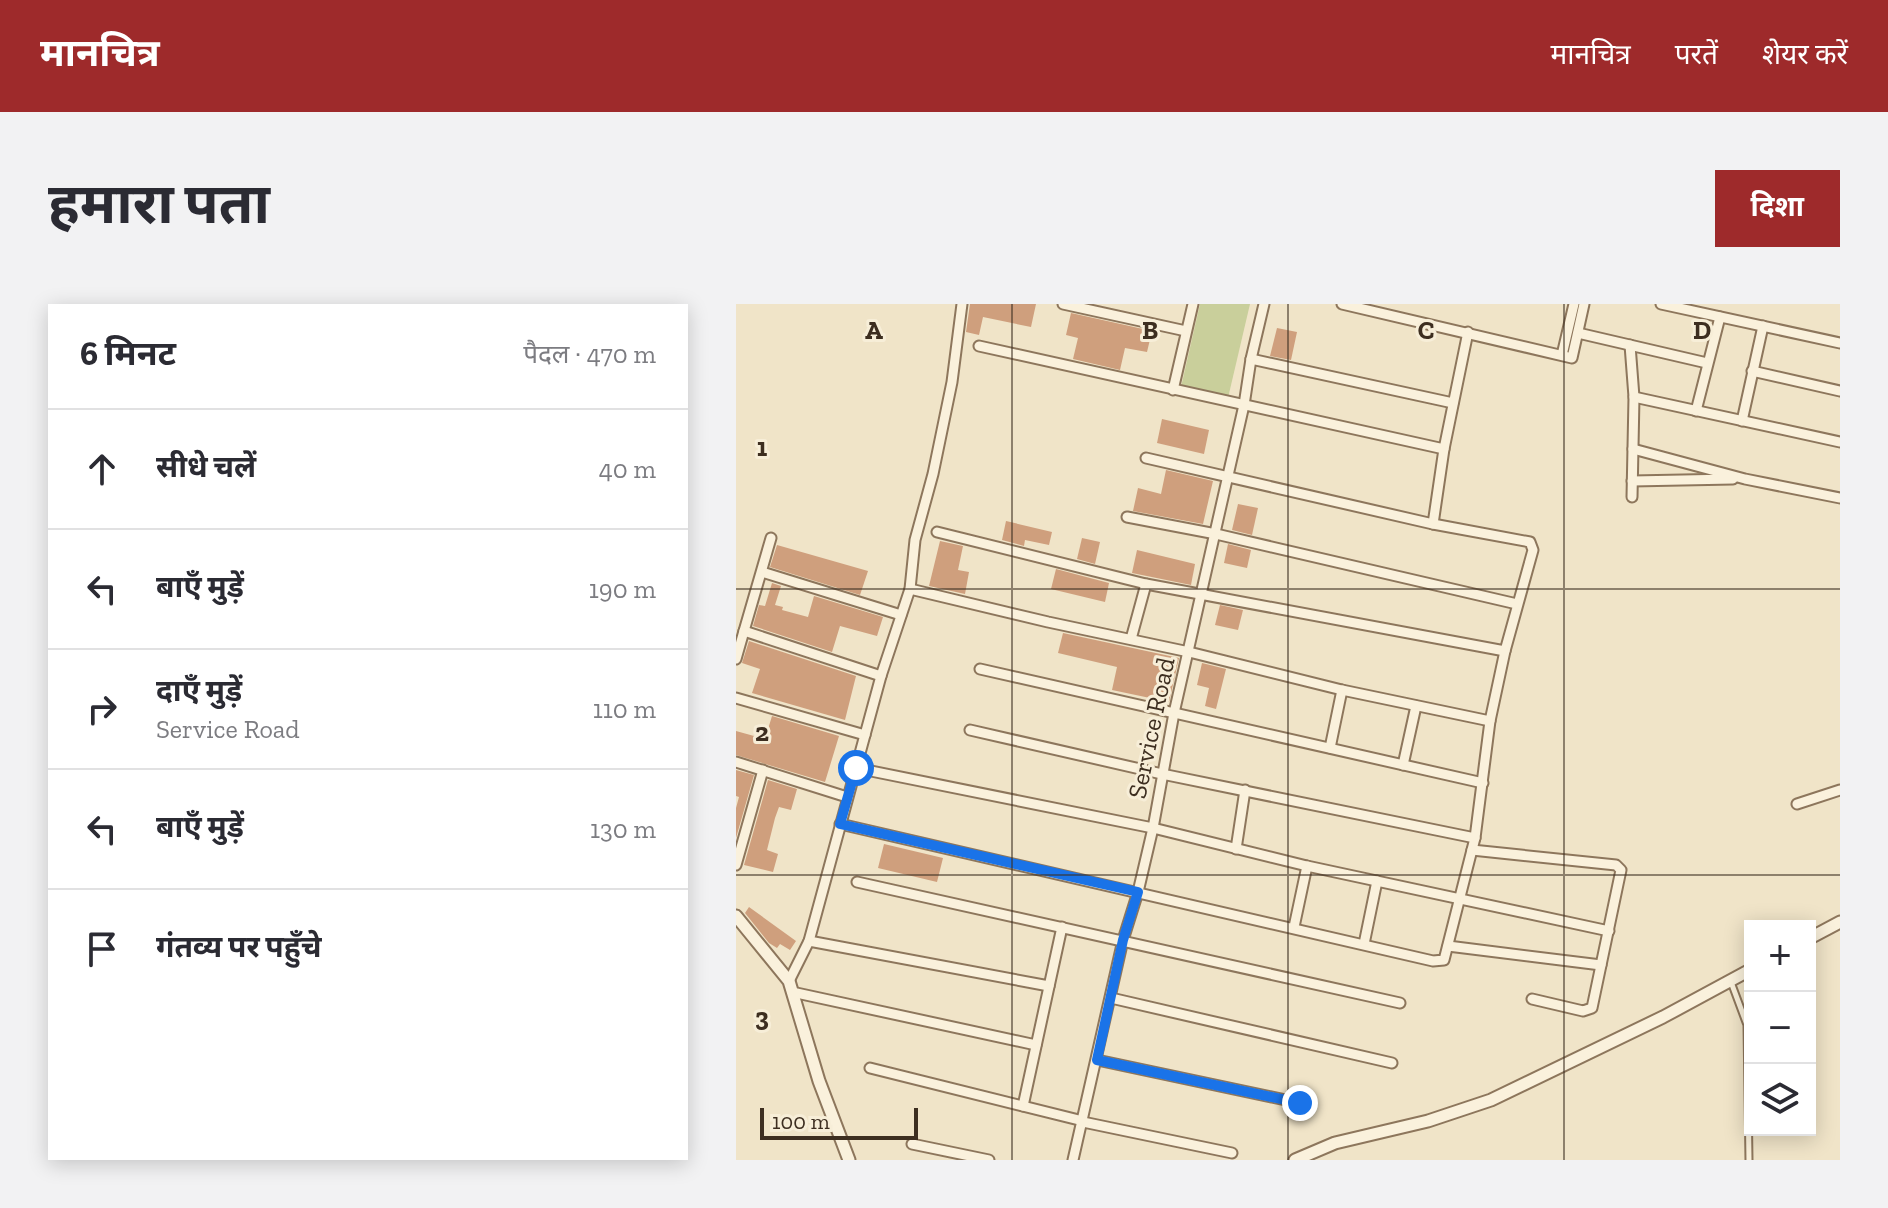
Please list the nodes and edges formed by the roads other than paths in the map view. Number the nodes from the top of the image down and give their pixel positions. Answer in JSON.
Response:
{"nodes":[{"id":1,"x":962,"y":304,"type":"edge"},
{"id":2,"x":1063,"y":304,"type":"edge"},
{"id":3,"x":1193,"y":304,"type":"edge"},
{"id":4,"x":1264,"y":304,"type":"edge"},
{"id":5,"x":1342,"y":304,"type":"edge"},
{"id":6,"x":1574,"y":304,"type":"edge"},
{"id":7,"x":1584,"y":304,"type":"edge"},
{"id":8,"x":1661,"y":304,"type":"edge"},
{"id":9,"x":1720,"y":317,"type":"junction"},
{"id":10,"x":1763,"y":326,"type":"junction"},
{"id":11,"x":1186,"y":331,"type":"junction"},
{"id":12,"x":1468,"y":332,"type":"junction"},
{"id":13,"x":1578,"y":333,"type":"junction"},
{"id":14,"x":1840,"y":343,"type":"edge"},
{"id":15,"x":1630,"y":345,"type":"junction"},
{"id":16,"x":979,"y":346,"type":"dead end"},
{"id":17,"x":1562,"y":355,"type":"junction"},
{"id":18,"x":1251,"y":359,"type":"junction"},
{"id":19,"x":1707,"y":363,"type":"junction"},
{"id":20,"x":1752,"y":371,"type":"junction"},
{"id":21,"x":1173,"y":390,"type":"junction"},
{"id":22,"x":1840,"y":391,"type":"edge"},
{"id":23,"x":1634,"y":397,"type":"junction"},
{"id":24,"x":1453,"y":403,"type":"junction"},
{"id":25,"x":1244,"y":405,"type":"junction"},
{"id":26,"x":1696,"y":411,"type":"junction"},
{"id":27,"x":1742,"y":421,"type":"junction"},
{"id":28,"x":1840,"y":442,"type":"edge"},
{"id":29,"x":1444,"y":449,"type":"junction"},
{"id":30,"x":1633,"y":449,"type":"junction"},
{"id":31,"x":1146,"y":458,"type":"dead end"},
{"id":32,"x":1228,"y":477,"type":"junction"},
{"id":33,"x":1745,"y":479,"type":"junction"},
{"id":34,"x":1632,"y":481,"type":"junction"},
{"id":35,"x":1632,"y":497,"type":"dead end"},
{"id":36,"x":1840,"y":498,"type":"edge"},
{"id":37,"x":1127,"y":517,"type":"dead end"},
{"id":38,"x":1433,"y":524,"type":"junction"},
{"id":39,"x":937,"y":532,"type":"dead end"},
{"id":40,"x":1216,"y":534,"type":"junction"},
{"id":41,"x":771,"y":538,"type":"dead end"},
{"id":42,"x":762,"y":572,"type":"junction"},
{"id":43,"x":1146,"y":584,"type":"junction"},
{"id":44,"x":910,"y":589,"type":"junction"},
{"id":45,"x":1202,"y":595,"type":"junction"},
{"id":46,"x":1517,"y":604,"type":"junction"},
{"id":47,"x":901,"y":615,"type":"junction"},
{"id":48,"x":744,"y":631,"type":"junction"},
{"id":49,"x":1131,"y":639,"type":"junction"},
{"id":50,"x":1505,"y":651,"type":"junction"},
{"id":51,"x":1189,"y":652,"type":"junction"},
{"id":52,"x":736,"y":659,"type":"edge"},
{"id":53,"x":980,"y":669,"type":"dead end"},
{"id":54,"x":881,"y":676,"type":"junction"},
{"id":55,"x":1342,"y":690,"type":"junction"},
{"id":56,"x":736,"y":698,"type":"edge"},
{"id":57,"x":1416,"y":706,"type":"junction"},
{"id":58,"x":1174,"y":713,"type":"junction"},
{"id":59,"x":1490,"y":721,"type":"junction"},
{"id":60,"x":970,"y":730,"type":"dead end"},
{"id":61,"x":865,"y":735,"type":"junction"},
{"id":62,"x":1330,"y":748,"type":"junction"},
{"id":63,"x":736,"y":762,"type":"edge"},
{"id":64,"x":1403,"y":765,"type":"junction"},
{"id":65,"x":856,"y":768,"type":"junction"},
{"id":66,"x":763,"y":770,"type":"junction"},
{"id":67,"x":1162,"y":774,"type":"junction"},
{"id":68,"x":1483,"y":783,"type":"junction"},
{"id":69,"x":1245,"y":790,"type":"junction"},
{"id":70,"x":1840,"y":790,"type":"edge"},
{"id":71,"x":847,"y":797,"type":"junction"},
{"id":72,"x":1797,"y":804,"type":"dead end"},
{"id":73,"x":840,"y":824,"type":"junction"},
{"id":74,"x":1153,"y":828,"type":"junction"},
{"id":75,"x":741,"y":830,"type":"edge"},
{"id":76,"x":1475,"y":838,"type":"junction"},
{"id":77,"x":1236,"y":849,"type":"junction"},
{"id":78,"x":1472,"y":850,"type":"junction"},
{"id":79,"x":736,"y":865,"type":"edge"},
{"id":80,"x":1307,"y":866,"type":"junction"},
{"id":81,"x":1377,"y":881,"type":"junction"},
{"id":82,"x":857,"y":882,"type":"dead end"},
{"id":83,"x":1138,"y":892,"type":"junction"},
{"id":84,"x":1459,"y":899,"type":"junction"},
{"id":85,"x":736,"y":916,"type":"edge"},
{"id":86,"x":1840,"y":922,"type":"edge"},
{"id":87,"x":1062,"y":927,"type":"junction"},
{"id":88,"x":1294,"y":927,"type":"junction"},
{"id":89,"x":1609,"y":931,"type":"junction"},
{"id":90,"x":1816,"y":935,"type":"edge"},
{"id":91,"x":1123,"y":940,"type":"junction"},
{"id":92,"x":809,"y":941,"type":"junction"},
{"id":93,"x":1364,"y":944,"type":"junction"},
{"id":94,"x":1448,"y":946,"type":"junction"},
{"id":95,"x":1601,"y":965,"type":"junction"},
{"id":96,"x":1744,"y":973,"type":"edge"},
{"id":97,"x":1730,"y":981,"type":"junction"},
{"id":98,"x":790,"y":986,"type":"junction"},
{"id":99,"x":1049,"y":986,"type":"junction"},
{"id":100,"x":1111,"y":998,"type":"junction"},
{"id":101,"x":1532,"y":999,"type":"dead end"},
{"id":102,"x":1400,"y":1003,"type":"dead end"},
{"id":103,"x":1036,"y":1045,"type":"junction"},
{"id":104,"x":1097,"y":1060,"type":"junction"},
{"id":105,"x":1392,"y":1063,"type":"dead end"},
{"id":106,"x":870,"y":1068,"type":"dead end"},
{"id":107,"x":1300,"y":1103,"type":"dead end"},
{"id":108,"x":1023,"y":1106,"type":"junction"},
{"id":109,"x":1083,"y":1122,"type":"junction"},
{"id":110,"x":912,"y":1144,"type":"dead end"},
{"id":111,"x":1232,"y":1153,"type":"dead end"},
{"id":112,"x":849,"y":1160,"type":"edge"},
{"id":113,"x":989,"y":1160,"type":"edge"},
{"id":114,"x":1073,"y":1160,"type":"edge"},
{"id":115,"x":1295,"y":1160,"type":"edge"},
{"id":116,"x":1749,"y":1160,"type":"edge"}],
"edges":[{"from":1,"to":44,"type":"street"},
{"from":2,"to":11,"type":"street"},
{"from":3,"to":11,"type":"street"},
{"from":4,"to":18,"type":"street","name":"Service Road"},
{"from":5,"to":12,"type":"street"},
{"from":6,"to":17,"type":"street"},
{"from":7,"to":13,"type":"street"},
{"from":8,"to":9,"type":"street"},
{"from":9,"to":10,"type":"street"},
{"from":9,"to":19,"type":"street"},
{"from":10,"to":14,"type":"street"},
{"from":10,"to":20,"type":"street"},
{"from":11,"to":21,"type":"street"},
{"from":12,"to":17,"type":"street"},
{"from":12,"to":24,"type":"street"},
{"from":13,"to":15,"type":"street"},
{"from":13,"to":17,"type":"street"},
{"from":15,"to":19,"type":"street"},
{"from":15,"to":23,"type":"street"},
{"from":16,"to":21,"type":"street"},
{"from":18,"to":24,"type":"street"},
{"from":18,"to":25,"type":"street","name":"Service Road"},
{"from":19,"to":26,"type":"street"},
{"from":20,"to":22,"type":"street"},
{"from":20,"to":27,"type":"street"},
{"from":21,"to":25,"type":"street"},
{"from":23,"to":26,"type":"street"},
{"from":23,"to":30,"type":"street"},
{"from":24,"to":29,"type":"street"},
{"from":25,"to":29,"type":"street"},
{"from":25,"to":32,"type":"street","name":"Service Road"},
{"from":26,"to":27,"type":"street"},
{"from":27,"to":28,"type":"street"},
{"from":29,"to":38,"type":"street"},
{"from":30,"to":33,"type":"street"},
{"from":30,"to":34,"type":"street"},
{"from":31,"to":32,"type":"street"},
{"from":32,"to":38,"type":"street"},
{"from":32,"to":40,"type":"street","name":"Service Road"},
{"from":33,"to":34,"type":"street"},
{"from":33,"to":36,"type":"street"},
{"from":34,"to":35,"type":"street"},
{"from":37,"to":40,"type":"street"},
{"from":38,"to":46,"type":"street"},
{"from":39,"to":43,"type":"street"},
{"from":40,"to":45,"type":"street","name":"Service Road"},
{"from":40,"to":46,"type":"street"},
{"from":41,"to":42,"type":"street"},
{"from":42,"to":47,"type":"street"},
{"from":42,"to":48,"type":"street"},
{"from":43,"to":45,"type":"street"},
{"from":43,"to":49,"type":"street"},
{"from":44,"to":47,"type":"street"},
{"from":44,"to":49,"type":"street"},
{"from":45,"to":50,"type":"street"},
{"from":45,"to":51,"type":"street","name":"Service Road"},
{"from":46,"to":50,"type":"street"},
{"from":47,"to":54,"type":"street"},
{"from":48,"to":52,"type":"street"},
{"from":48,"to":54,"type":"street"},
{"from":49,"to":51,"type":"street"},
{"from":50,"to":59,"type":"street"},
{"from":51,"to":55,"type":"street"},
{"from":51,"to":58,"type":"street","name":"Service Road"},
{"from":53,"to":58,"type":"street"},
{"from":54,"to":61,"type":"street"},
{"from":55,"to":57,"type":"street"},
{"from":55,"to":62,"type":"street"},
{"from":56,"to":61,"type":"street"},
{"from":57,"to":59,"type":"street"},
{"from":57,"to":64,"type":"street"},
{"from":58,"to":62,"type":"street"},
{"from":58,"to":67,"type":"street","name":"Service Road"},
{"from":59,"to":68,"type":"street"},
{"from":60,"to":67,"type":"street"},
{"from":61,"to":65,"type":"street"},
{"from":62,"to":64,"type":"street"},
{"from":63,"to":66,"type":"street"},
{"from":64,"to":68,"type":"street"},
{"from":65,"to":71,"type":"street"},
{"from":65,"to":74,"type":"street"},
{"from":66,"to":71,"type":"street"},
{"from":66,"to":75,"type":"street"},
{"from":67,"to":69,"type":"street"},
{"from":67,"to":74,"type":"street","name":"Service Road"},
{"from":68,"to":76,"type":"street"},
{"from":69,"to":76,"type":"street"},
{"from":69,"to":77,"type":"street"},
{"from":70,"to":72,"type":"street"},
{"from":71,"to":73,"type":"street"},
{"from":73,"to":83,"type":"street"},
{"from":73,"to":92,"type":"street"},
{"from":74,"to":77,"type":"street"},
{"from":74,"to":83,"type":"street","name":"Service Road"},
{"from":75,"to":79,"type":"street"},
{"from":76,"to":78,"type":"street"},
{"from":77,"to":80,"type":"street"},
{"from":78,"to":84,"type":"street"},
{"from":78,"to":89,"type":"street"},
{"from":80,"to":81,"type":"street"},
{"from":80,"to":88,"type":"street"},
{"from":81,"to":84,"type":"street"},
{"from":81,"to":93,"type":"street"},
{"from":82,"to":87,"type":"street"},
{"from":83,"to":88,"type":"street"},
{"from":83,"to":91,"type":"street","name":"Service Road"},
{"from":84,"to":89,"type":"street"},
{"from":84,"to":94,"type":"street"},
{"from":85,"to":98,"type":"street"},
{"from":86,"to":90,"type":"street"},
{"from":87,"to":91,"type":"street"},
{"from":87,"to":99,"type":"street"},
{"from":88,"to":93,"type":"street"},
{"from":89,"to":95,"type":"street"},
{"from":91,"to":100,"type":"street","name":"Service Road"},
{"from":91,"to":102,"type":"street"},
{"from":92,"to":98,"type":"street"},
{"from":92,"to":99,"type":"street"},
{"from":93,"to":94,"type":"street"},
{"from":94,"to":95,"type":"street"},
{"from":95,"to":101,"type":"street"},
{"from":96,"to":97,"type":"street"},
{"from":97,"to":115,"type":"street"},
{"from":97,"to":116,"type":"lane"},
{"from":98,"to":103,"type":"street"},
{"from":98,"to":112,"type":"street"},
{"from":99,"to":103,"type":"street"},
{"from":100,"to":104,"type":"street","name":"Service Road"},
{"from":100,"to":105,"type":"street"},
{"from":103,"to":108,"type":"street"},
{"from":104,"to":107,"type":"street"},
{"from":104,"to":109,"type":"street","name":"Service Road"},
{"from":106,"to":108,"type":"street"},
{"from":108,"to":109,"type":"street"},
{"from":109,"to":111,"type":"street"},
{"from":109,"to":114,"type":"street","name":"Service Road"},
{"from":110,"to":113,"type":"street"}]}
